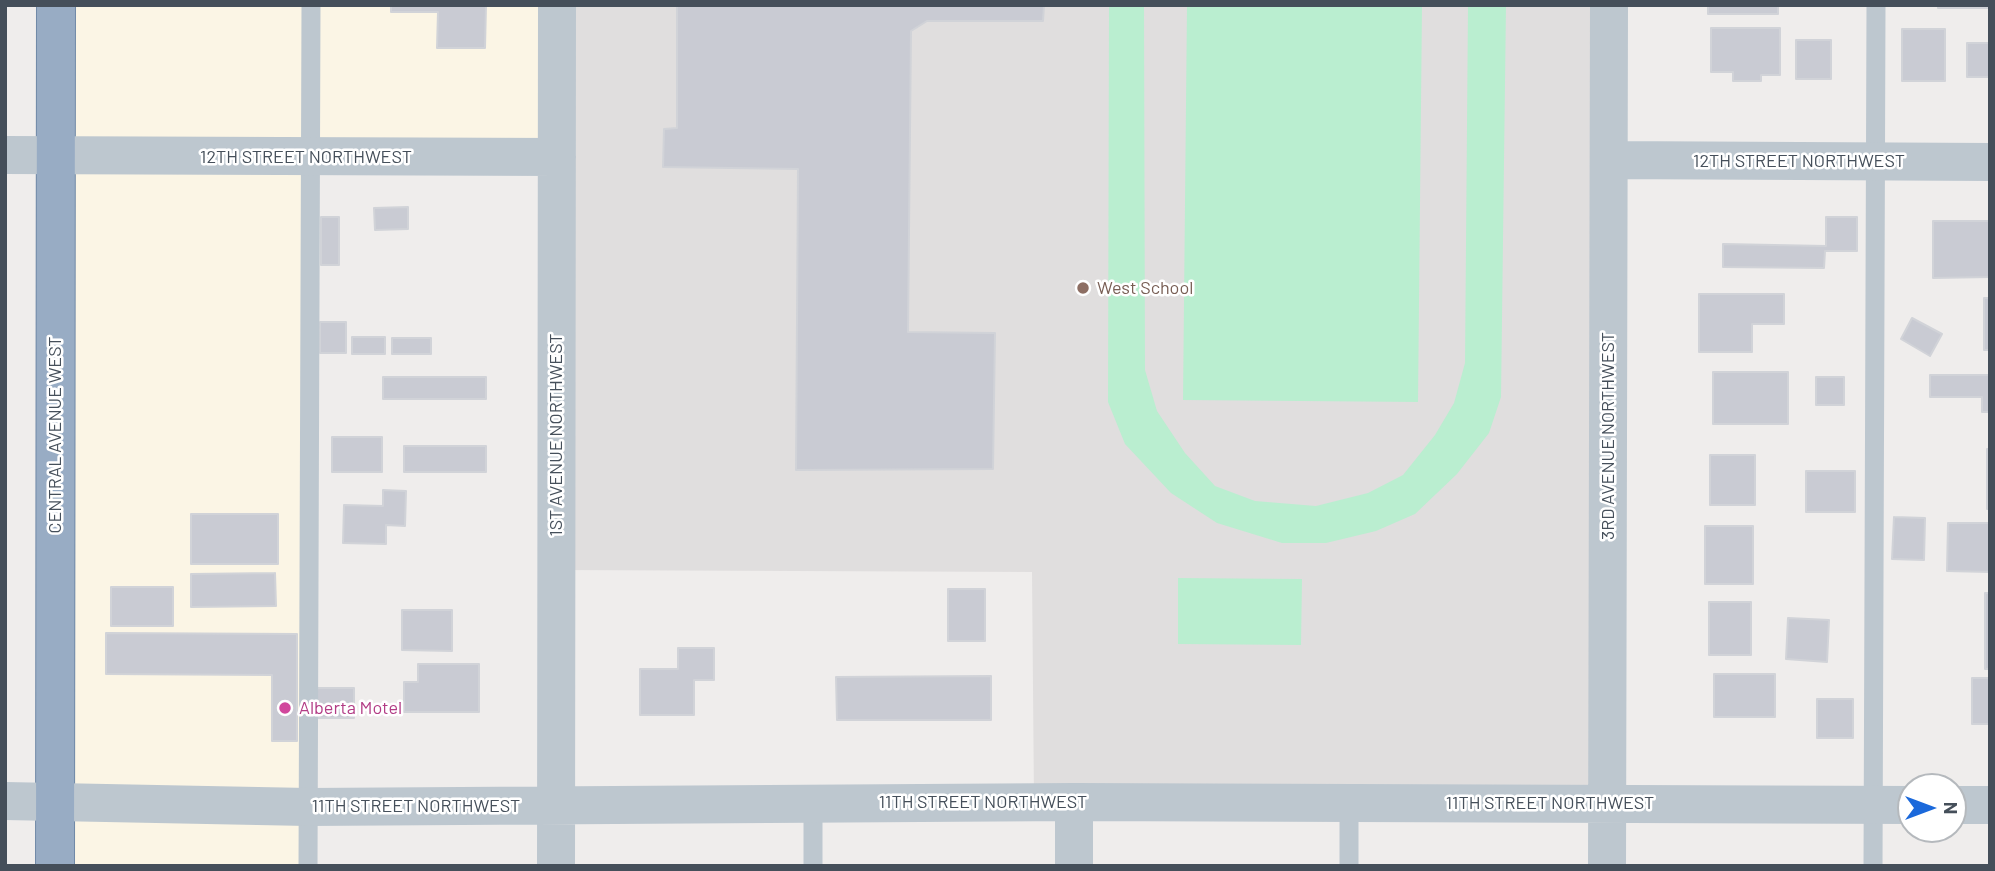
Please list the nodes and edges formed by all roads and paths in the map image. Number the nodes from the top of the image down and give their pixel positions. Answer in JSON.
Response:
{"nodes":[{"id":1,"x":56,"y":5,"type":"edge"},
{"id":2,"x":311,"y":5,"type":"edge"},
{"id":3,"x":557,"y":5,"type":"edge"},
{"id":4,"x":1609,"y":5,"type":"edge"},
{"id":5,"x":1876,"y":5,"type":"edge"},
{"id":6,"x":5,"y":155,"type":"edge"},
{"id":7,"x":55,"y":155,"type":"junction"},
{"id":8,"x":557,"y":157,"type":"junction"},
{"id":9,"x":310,"y":158,"type":"junction"},
{"id":10,"x":1609,"y":160,"type":"junction"},
{"id":11,"x":1875,"y":161,"type":"junction"},
{"id":12,"x":1990,"y":162,"type":"edge"},
{"id":13,"x":5,"y":802,"type":"edge"},
{"id":14,"x":55,"y":802,"type":"junction"},
{"id":15,"x":1074,"y":802,"type":"junction"},
{"id":16,"x":813,"y":803,"type":"junction"},
{"id":17,"x":1349,"y":803,"type":"junction"},
{"id":18,"x":1607,"y":803,"type":"junction"},
{"id":19,"x":1874,"y":804,"type":"junction"},
{"id":20,"x":1897,"y":805,"type":"edge"},
{"id":21,"x":1967,"y":805,"type":"edge"},
{"id":22,"x":1990,"y":805,"type":"edge"},
{"id":23,"x":556,"y":806,"type":"junction"},
{"id":24,"x":309,"y":807,"type":"junction"},
{"id":25,"x":55,"y":866,"type":"edge"},
{"id":26,"x":308,"y":866,"type":"edge"},
{"id":27,"x":556,"y":866,"type":"edge"},
{"id":28,"x":813,"y":866,"type":"edge"},
{"id":29,"x":1074,"y":866,"type":"edge"},
{"id":30,"x":1349,"y":866,"type":"edge"},
{"id":31,"x":1607,"y":866,"type":"edge"},
{"id":32,"x":1873,"y":866,"type":"edge"}],
"edges":[{"from":1,"to":7,"type":"highway","name":"CENTRAL AVENUE WEST"},
{"from":2,"to":9,"type":"lane"},
{"from":3,"to":8,"type":"street","name":"1ST AVENUE NORTHWEST"},
{"from":4,"to":10,"type":"street","name":"3RD AVENUE NORTHWEST"},
{"from":5,"to":11,"type":"lane"},
{"from":6,"to":7,"type":"street","name":"12TH STREET NORTHWEST"},
{"from":7,"to":9,"type":"street","name":"12TH STREET NORTHWEST"},
{"from":7,"to":14,"type":"highway","name":"CENTRAL AVENUE WEST"},
{"from":8,"to":9,"type":"street","name":"12TH STREET NORTHWEST"},
{"from":8,"to":23,"type":"street","name":"1ST AVENUE NORTHWEST"},
{"from":9,"to":24,"type":"lane"},
{"from":10,"to":11,"type":"street","name":"12TH STREET NORTHWEST"},
{"from":10,"to":18,"type":"street","name":"3RD AVENUE NORTHWEST"},
{"from":11,"to":12,"type":"street","name":"12TH STREET NORTHWEST"},
{"from":11,"to":19,"type":"lane"},
{"from":13,"to":14,"type":"street","name":"11TH STREET NORTHWEST"},
{"from":14,"to":24,"type":"street","name":"11TH STREET NORTHWEST"},
{"from":14,"to":25,"type":"highway","name":"CENTRAL AVENUE WEST"},
{"from":15,"to":16,"type":"street","name":"11TH STREET NORTHWEST"},
{"from":15,"to":17,"type":"street","name":"11TH STREET NORTHWEST"},
{"from":15,"to":29,"type":"street"},
{"from":16,"to":23,"type":"street","name":"11TH STREET NORTHWEST"},
{"from":16,"to":28,"type":"lane"},
{"from":17,"to":18,"type":"street","name":"11TH STREET NORTHWEST"},
{"from":17,"to":30,"type":"lane"},
{"from":18,"to":19,"type":"street","name":"11TH STREET NORTHWEST"},
{"from":18,"to":31,"type":"street","name":"3RD AVENUE NORTHWEST"},
{"from":19,"to":20,"type":"street","name":"11TH STREET NORTHWEST"},
{"from":19,"to":32,"type":"lane"},
{"from":21,"to":22,"type":"street"},
{"from":23,"to":24,"type":"street","name":"11TH STREET NORTHWEST"},
{"from":23,"to":27,"type":"street","name":"1ST AVENUE NORTHWEST"},
{"from":24,"to":26,"type":"lane"}]}
